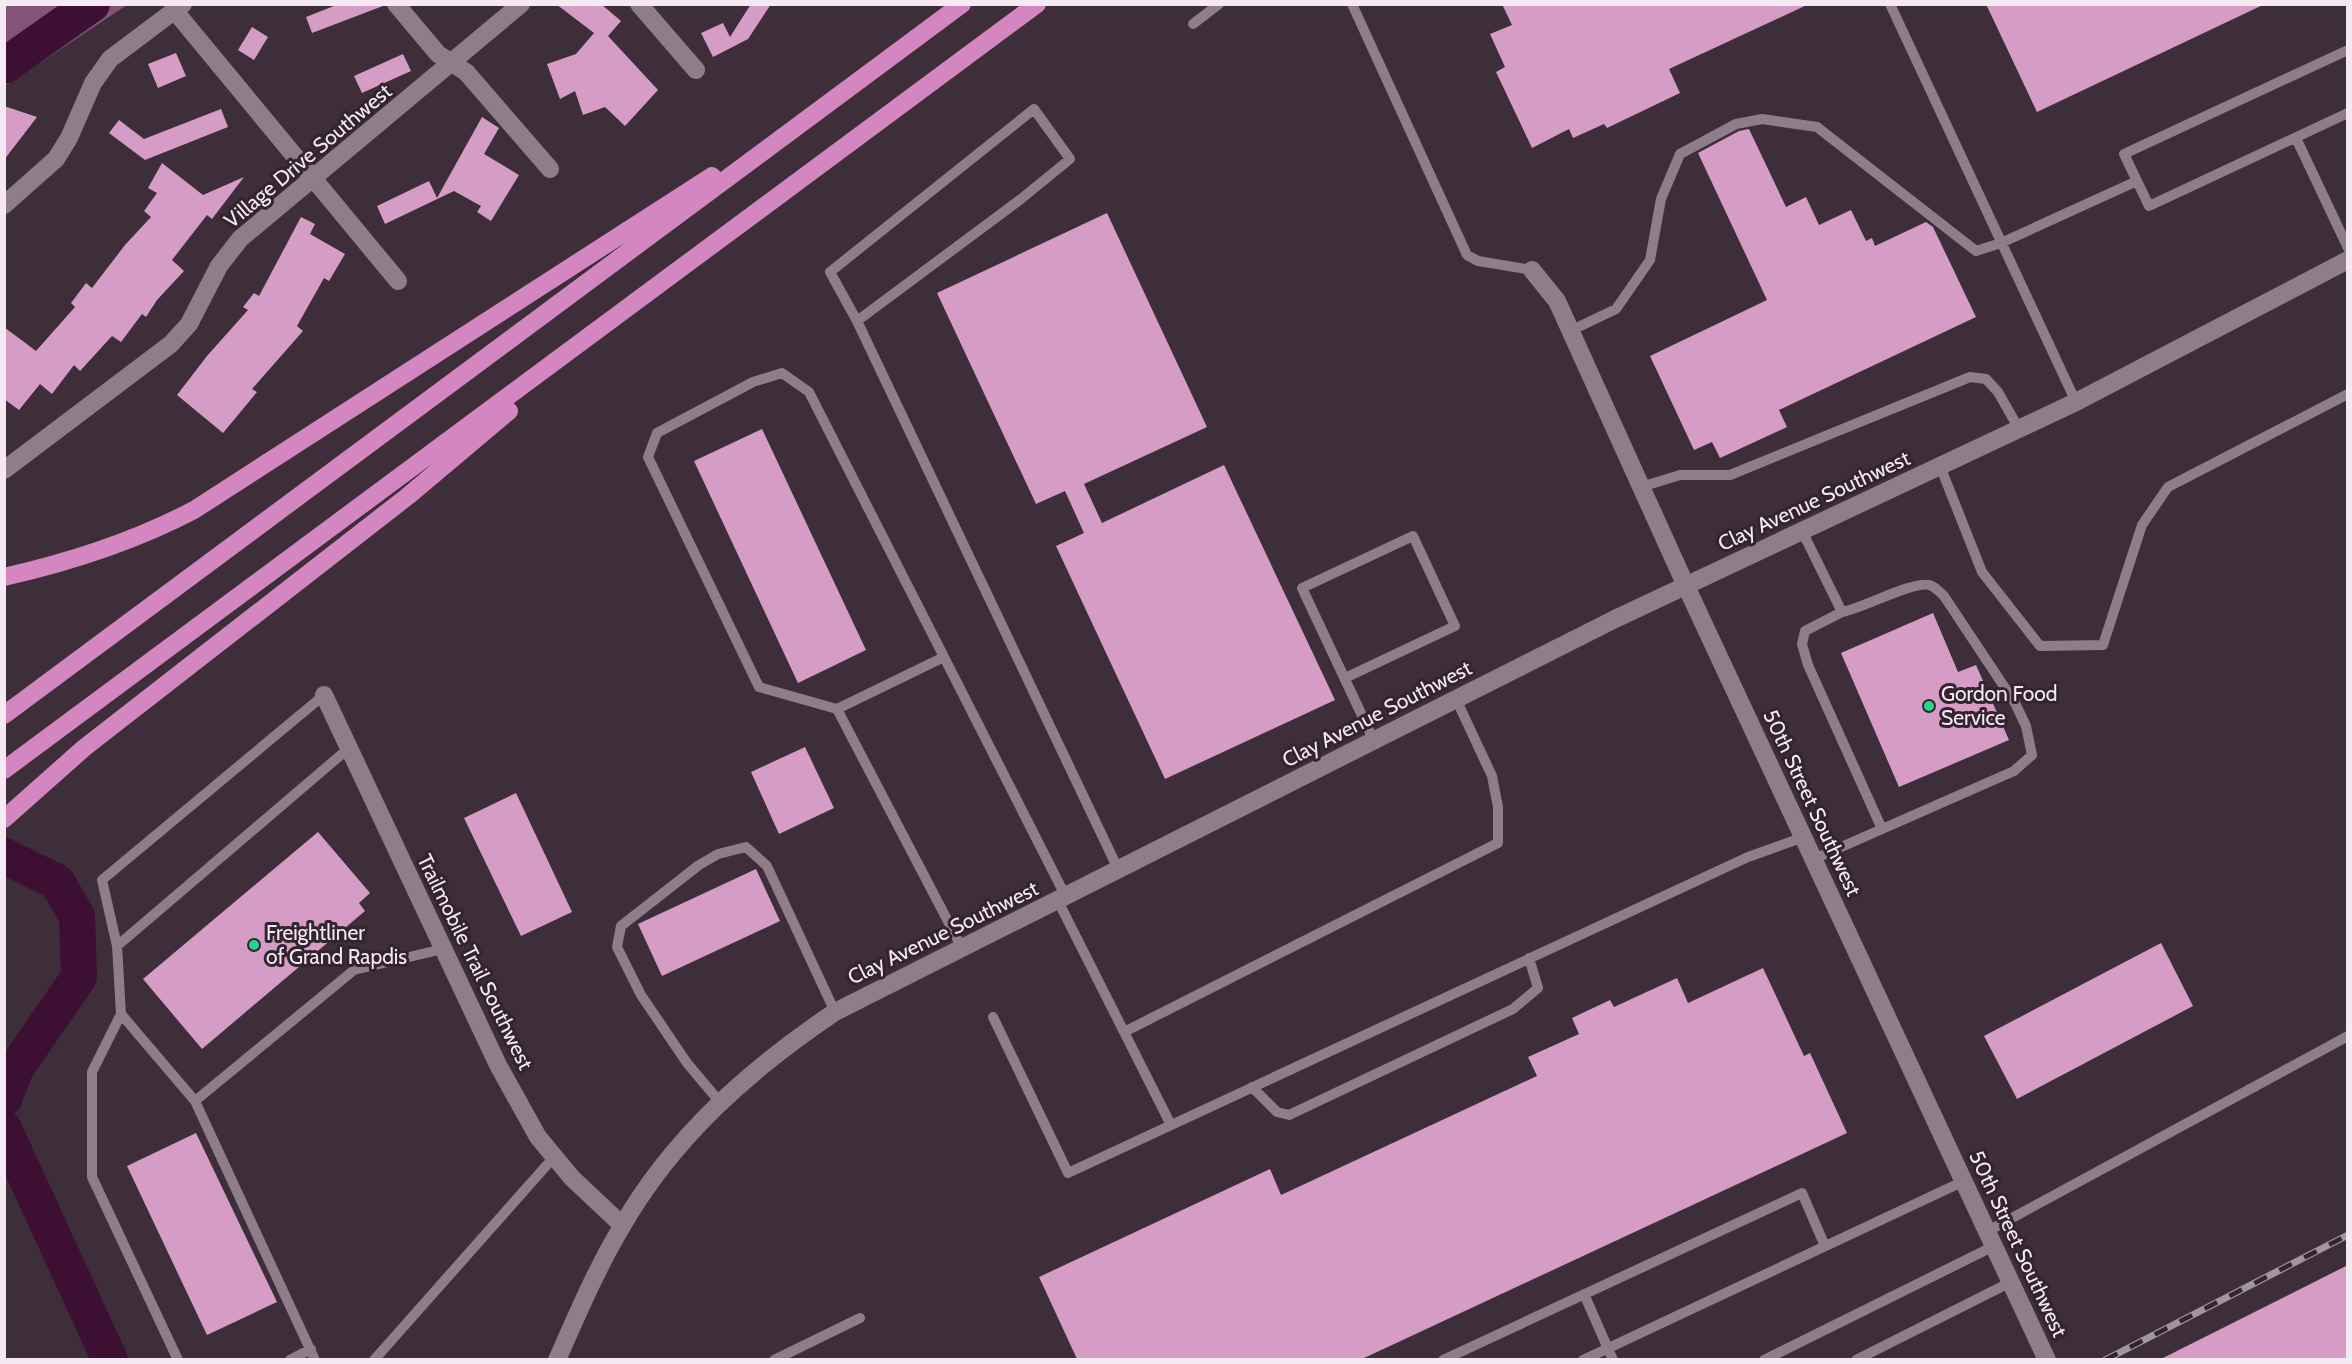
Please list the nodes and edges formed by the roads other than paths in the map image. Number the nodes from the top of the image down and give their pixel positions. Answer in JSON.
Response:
{"nodes":[{"id":1,"x":396,"y":4,"type":"edge"},
{"id":2,"x":639,"y":4,"type":"edge"},
{"id":3,"x":962,"y":4,"type":"edge"},
{"id":4,"x":1037,"y":4,"type":"edge"},
{"id":5,"x":1219,"y":4,"type":"edge"},
{"id":6,"x":1352,"y":4,"type":"edge"},
{"id":7,"x":1890,"y":4,"type":"edge"},
{"id":8,"x":518,"y":5,"type":"edge"},
{"id":9,"x":178,"y":7,"type":"edge"},
{"id":10,"x":1193,"y":24,"type":"dead end"},
{"id":11,"x":2348,"y":50,"type":"edge"},
{"id":12,"x":453,"y":64,"type":"junction"},
{"id":13,"x":696,"y":70,"type":"dead end"},
{"id":14,"x":852,"y":86,"type":"junction"},
{"id":15,"x":2348,"y":114,"type":"edge"},
{"id":16,"x":2296,"y":138,"type":"junction"},
{"id":17,"x":550,"y":169,"type":"dead end"},
{"id":18,"x":314,"y":178,"type":"junction"},
{"id":19,"x":2137,"y":181,"type":"junction"},
{"id":20,"x":4,"y":205,"type":"edge"},
{"id":21,"x":2001,"y":243,"type":"junction"},
{"id":22,"x":2348,"y":248,"type":"edge"},
{"id":23,"x":2348,"y":260,"type":"edge"},
{"id":24,"x":1532,"y":270,"type":"joint"},
{"id":25,"x":398,"y":281,"type":"dead end"},
{"id":26,"x":640,"y":300,"type":"junction"},
{"id":27,"x":857,"y":321,"type":"junction"},
{"id":28,"x":1570,"y":331,"type":"junction"},
{"id":29,"x":2348,"y":394,"type":"edge"},
{"id":30,"x":2076,"y":402,"type":"junction"},
{"id":31,"x":2019,"y":429,"type":"junction"},
{"id":32,"x":1940,"y":466,"type":"junction"},
{"id":33,"x":4,"y":470,"type":"edge"},
{"id":34,"x":1641,"y":487,"type":"junction"},
{"id":35,"x":1802,"y":531,"type":"junction"},
{"id":36,"x":4,"y":577,"type":"edge"},
{"id":37,"x":1686,"y":586,"type":"junction"},
{"id":38,"x":1842,"y":612,"type":"junction"},
{"id":39,"x":944,"y":657,"type":"junction"},
{"id":40,"x":1345,"y":678,"type":"junction"},
{"id":41,"x":324,"y":695,"type":"joint"},
{"id":42,"x":1456,"y":699,"type":"junction"},
{"id":43,"x":837,"y":709,"type":"junction"},
{"id":44,"x":4,"y":715,"type":"edge"},
{"id":45,"x":1374,"y":741,"type":"junction"},
{"id":46,"x":349,"y":748,"type":"junction"},
{"id":47,"x":4,"y":770,"type":"edge"},
{"id":48,"x":4,"y":819,"type":"edge"},
{"id":49,"x":1882,"y":829,"type":"junction"},
{"id":50,"x":1804,"y":837,"type":"junction"},
{"id":51,"x":1814,"y":859,"type":"junction"},
{"id":52,"x":1119,"y":870,"type":"junction"},
{"id":53,"x":1062,"y":899,"type":"junction"},
{"id":54,"x":117,"y":946,"type":"junction"},
{"id":55,"x":443,"y":949,"type":"junction"},
{"id":56,"x":963,"y":950,"type":"junction"},
{"id":57,"x":1529,"y":958,"type":"junction"},
{"id":58,"x":835,"y":1012,"type":"junction"},
{"id":59,"x":121,"y":1014,"type":"junction"},
{"id":60,"x":993,"y":1017,"type":"dead end"},
{"id":61,"x":1124,"y":1032,"type":"junction"},
{"id":62,"x":2348,"y":1036,"type":"edge"},
{"id":63,"x":1252,"y":1087,"type":"junction"},
{"id":64,"x":195,"y":1101,"type":"junction"},
{"id":65,"x":719,"y":1101,"type":"junction"},
{"id":66,"x":1171,"y":1125,"type":"junction"},
{"id":67,"x":554,"y":1157,"type":"junction"},
{"id":68,"x":1964,"y":1181,"type":"junction"},
{"id":69,"x":622,"y":1226,"type":"junction"},
{"id":70,"x":1991,"y":1239,"type":"junction"},
{"id":71,"x":1825,"y":1246,"type":"junction"},
{"id":72,"x":2011,"y":1282,"type":"junction"},
{"id":73,"x":1584,"y":1294,"type":"junction"},
{"id":74,"x":860,"y":1318,"type":"dead end"},
{"id":75,"x":1608,"y":1348,"type":"junction"},
{"id":76,"x":313,"y":1354,"type":"edge"},
{"id":77,"x":178,"y":1359,"type":"edge"},
{"id":78,"x":290,"y":1359,"type":"edge"},
{"id":79,"x":374,"y":1359,"type":"edge"},
{"id":80,"x":557,"y":1359,"type":"edge"},
{"id":81,"x":774,"y":1359,"type":"edge"},
{"id":82,"x":1443,"y":1359,"type":"edge"},
{"id":83,"x":1583,"y":1359,"type":"edge"},
{"id":84,"x":1613,"y":1359,"type":"edge"},
{"id":85,"x":1764,"y":1359,"type":"edge"},
{"id":86,"x":1856,"y":1359,"type":"edge"},
{"id":87,"x":2047,"y":1359,"type":"edge"}],
"edges":[{"from":1,"to":12,"type":"street"},
{"from":2,"to":13,"type":"street"},
{"from":3,"to":14,"type":"highway"},
{"from":4,"to":26,"type":"highway"},
{"from":5,"to":10,"type":"lane"},
{"from":6,"to":24,"type":"lane"},
{"from":7,"to":21,"type":"lane"},
{"from":8,"to":12,"type":"street","name":"Village Drive Southwest"},
{"from":9,"to":18,"type":"street"},
{"from":9,"to":20,"type":"street"},
{"from":11,"to":19,"type":"lane"},
{"from":12,"to":17,"type":"street"},
{"from":12,"to":18,"type":"street","name":"Village Drive Southwest"},
{"from":14,"to":36,"type":"highway"},
{"from":14,"to":44,"type":"highway"},
{"from":15,"to":16,"type":"lane"},
{"from":16,"to":19,"type":"lane"},
{"from":16,"to":22,"type":"lane"},
{"from":18,"to":25,"type":"street"},
{"from":18,"to":33,"type":"street","name":"Village Drive Southwest"},
{"from":19,"to":21,"type":"lane"},
{"from":21,"to":28,"type":"lane"},
{"from":21,"to":30,"type":"lane"},
{"from":23,"to":30,"type":"street","name":"Clay Avenue Southwest"},
{"from":24,"to":28,"type":"street","name":"50th Street Southwest"},
{"from":26,"to":47,"type":"highway"},
{"from":26,"to":48,"type":"highway"},
{"from":27,"to":27,"type":"lane"},
{"from":27,"to":52,"type":"lane"},
{"from":28,"to":34,"type":"street","name":"50th Street Southwest"},
{"from":29,"to":32,"type":"lane"},
{"from":30,"to":31,"type":"street","name":"Clay Avenue Southwest"},
{"from":31,"to":32,"type":"street","name":"Clay Avenue Southwest"},
{"from":31,"to":34,"type":"lane"},
{"from":32,"to":35,"type":"street","name":"Clay Avenue Southwest"},
{"from":34,"to":37,"type":"street","name":"50th Street Southwest"},
{"from":35,"to":37,"type":"street","name":"Clay Avenue Southwest"},
{"from":35,"to":38,"type":"lane"},
{"from":37,"to":42,"type":"street","name":"Clay Avenue Southwest"},
{"from":37,"to":50,"type":"street","name":"50th Street Southwest"},
{"from":38,"to":49,"type":"lane"},
{"from":38,"to":49,"type":"lane"},
{"from":39,"to":43,"type":"lane"},
{"from":39,"to":43,"type":"lane"},
{"from":39,"to":53,"type":"lane"},
{"from":40,"to":40,"type":"lane"},
{"from":40,"to":45,"type":"lane"},
{"from":41,"to":46,"type":"street","name":"Trailmobile Trail Southwest"},
{"from":41,"to":54,"type":"lane"},
{"from":42,"to":45,"type":"street","name":"Clay Avenue Southwest"},
{"from":42,"to":61,"type":"lane"},
{"from":43,"to":56,"type":"lane"},
{"from":45,"to":52,"type":"street","name":"Clay Avenue Southwest"},
{"from":46,"to":54,"type":"lane"},
{"from":46,"to":55,"type":"street","name":"Trailmobile Trail Southwest"},
{"from":49,"to":51,"type":"lane"},
{"from":50,"to":51,"type":"street","name":"50th Street Southwest"},
{"from":50,"to":57,"type":"lane"},
{"from":51,"to":68,"type":"street","name":"50th Street Southwest"},
{"from":52,"to":53,"type":"street","name":"Clay Avenue Southwest"},
{"from":53,"to":56,"type":"street","name":"Clay Avenue Southwest"},
{"from":53,"to":61,"type":"lane"},
{"from":54,"to":59,"type":"lane"},
{"from":55,"to":64,"type":"lane"},
{"from":55,"to":67,"type":"street","name":"Trailmobile Trail Southwest"},
{"from":56,"to":58,"type":"street","name":"Clay Avenue Southwest"},
{"from":57,"to":63,"type":"lane"},
{"from":57,"to":63,"type":"lane"},
{"from":58,"to":65,"type":"street","name":"Clay Avenue Southwest"},
{"from":58,"to":65,"type":"lane"},
{"from":59,"to":64,"type":"lane"},
{"from":59,"to":77,"type":"lane"},
{"from":60,"to":66,"type":"lane"},
{"from":61,"to":66,"type":"lane"},
{"from":62,"to":70,"type":"lane"},
{"from":63,"to":66,"type":"lane"},
{"from":64,"to":76,"type":"lane"},
{"from":65,"to":69,"type":"street","name":"Clay Avenue Southwest"},
{"from":67,"to":69,"type":"street","name":"Trailmobile Trail Southwest"},
{"from":67,"to":79,"type":"lane"},
{"from":68,"to":70,"type":"street","name":"50th Street Southwest"},
{"from":68,"to":71,"type":"lane"},
{"from":69,"to":80,"type":"street","name":"Clay Avenue Southwest"},
{"from":70,"to":72,"type":"street","name":"50th Street Southwest"},
{"from":70,"to":85,"type":"lane"},
{"from":71,"to":73,"type":"lane"},
{"from":71,"to":75,"type":"lane"},
{"from":72,"to":86,"type":"lane"},
{"from":72,"to":87,"type":"street","name":"50th Street Southwest"},
{"from":73,"to":75,"type":"lane"},
{"from":73,"to":82,"type":"lane"},
{"from":74,"to":81,"type":"lane"},
{"from":75,"to":83,"type":"lane"},
{"from":75,"to":84,"type":"lane"},
{"from":76,"to":78,"type":"lane"}]}
